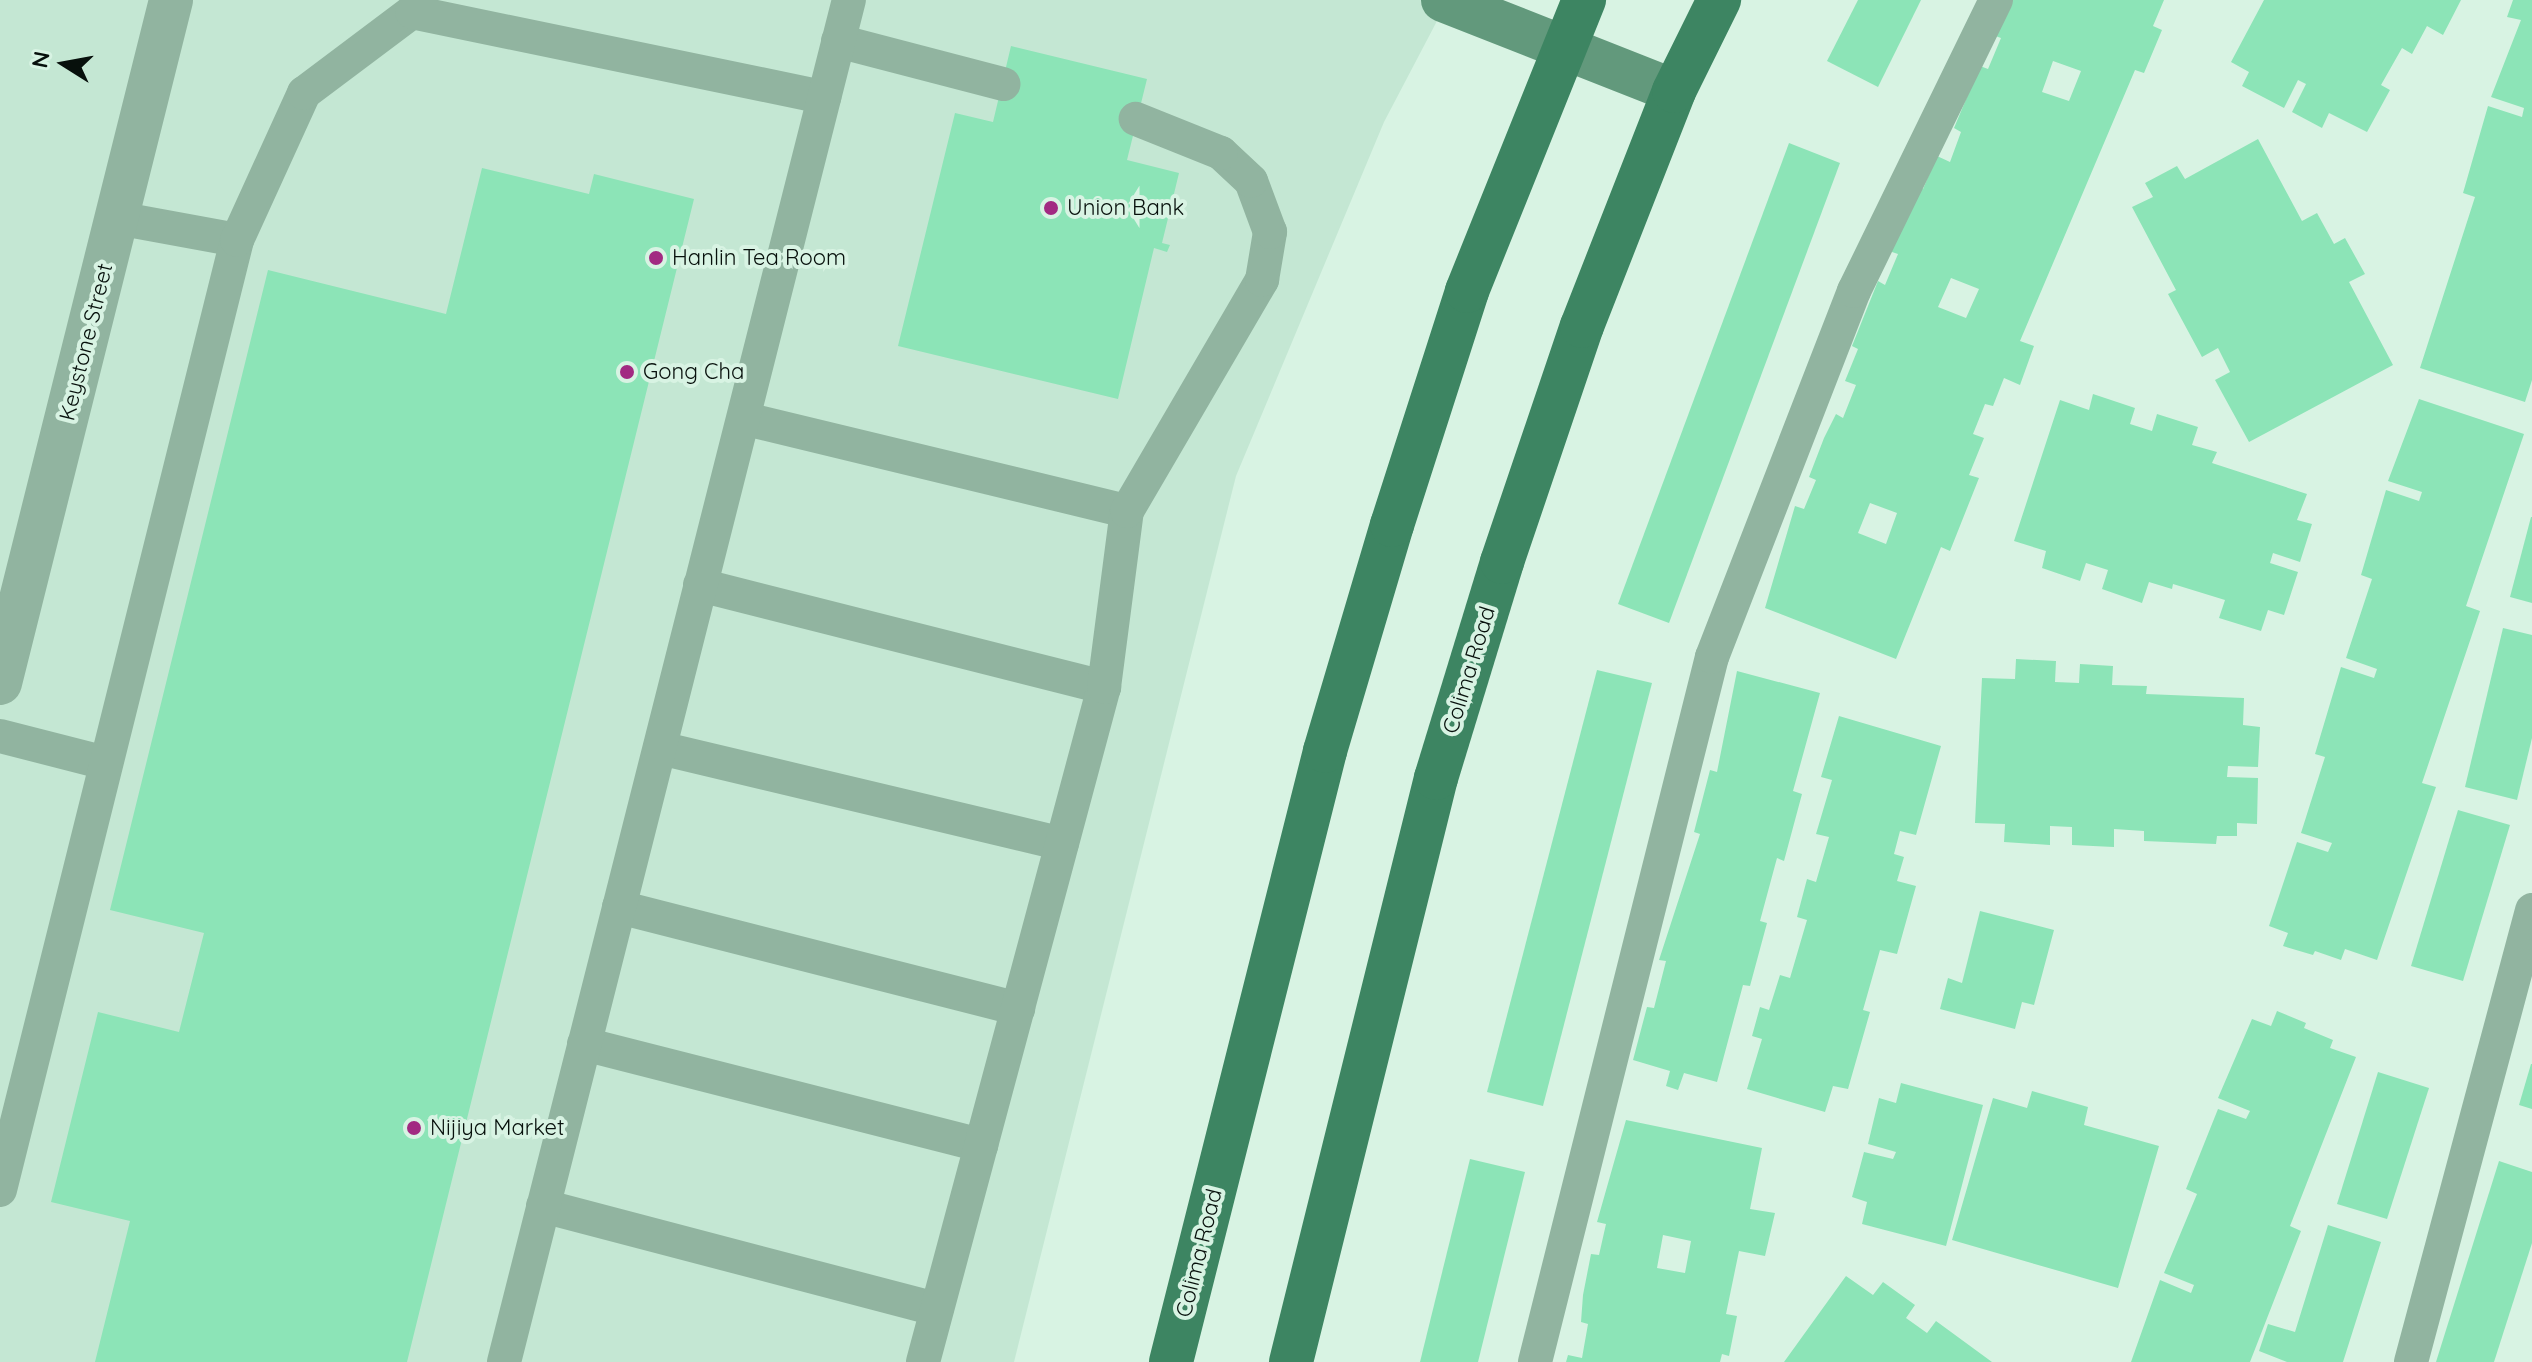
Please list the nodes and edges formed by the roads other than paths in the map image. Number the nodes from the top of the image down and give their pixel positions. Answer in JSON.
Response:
{"nodes":[{"id":1,"x":171,"y":0,"type":"edge"},
{"id":2,"x":849,"y":0,"type":"edge"},
{"id":3,"x":1443,"y":0,"type":"edge"},
{"id":4,"x":1584,"y":0,"type":"edge"},
{"id":5,"x":1719,"y":0,"type":"edge"},
{"id":6,"x":1996,"y":0,"type":"edge"},
{"id":7,"x":838,"y":41,"type":"junction"},
{"id":8,"x":1562,"y":47,"type":"junction"},
{"id":9,"x":1003,"y":84,"type":"dead end"},
{"id":10,"x":1674,"y":91,"type":"junction"},
{"id":11,"x":824,"y":97,"type":"junction"},
{"id":12,"x":1136,"y":119,"type":"dead end"},
{"id":13,"x":117,"y":218,"type":"junction"},
{"id":14,"x":237,"y":240,"type":"junction"},
{"id":15,"x":746,"y":419,"type":"junction"},
{"id":16,"x":1127,"y":511,"type":"junction"},
{"id":17,"x":700,"y":585,"type":"junction"},
{"id":18,"x":0,"y":683,"type":"edge"},
{"id":19,"x":1104,"y":687,"type":"junction"},
{"id":20,"x":0,"y":736,"type":"edge"},
{"id":21,"x":660,"y":748,"type":"junction"},
{"id":22,"x":106,"y":763,"type":"junction"},
{"id":23,"x":1062,"y":844,"type":"junction"},
{"id":24,"x":619,"y":907,"type":"junction"},
{"id":25,"x":2532,"y":910,"type":"edge"},
{"id":26,"x":1018,"y":1009,"type":"junction"},
{"id":27,"x":584,"y":1044,"type":"junction"},
{"id":28,"x":981,"y":1145,"type":"junction"},
{"id":29,"x":0,"y":1190,"type":"edge"},
{"id":30,"x":543,"y":1206,"type":"junction"},
{"id":31,"x":937,"y":1309,"type":"junction"},
{"id":32,"x":504,"y":1362,"type":"edge"},
{"id":33,"x":923,"y":1362,"type":"edge"},
{"id":34,"x":1171,"y":1362,"type":"edge"},
{"id":35,"x":1291,"y":1362,"type":"edge"},
{"id":36,"x":1535,"y":1362,"type":"edge"},
{"id":37,"x":2411,"y":1362,"type":"edge"}],
"edges":[{"from":1,"to":13,"type":"street","name":"Keystone Street"},
{"from":2,"to":7,"type":"lane"},
{"from":3,"to":8,"type":"street"},
{"from":4,"to":8,"type":"main road","name":"Colima Road"},
{"from":5,"to":10,"type":"main road","name":"Colima Road"},
{"from":6,"to":36,"type":"lane"},
{"from":7,"to":9,"type":"lane"},
{"from":7,"to":11,"type":"lane"},
{"from":8,"to":10,"type":"street"},
{"from":8,"to":34,"type":"main road","name":"Colima Road"},
{"from":10,"to":35,"type":"main road","name":"Colima Road"},
{"from":11,"to":14,"type":"lane"},
{"from":11,"to":15,"type":"lane"},
{"from":12,"to":16,"type":"lane"},
{"from":13,"to":14,"type":"lane"},
{"from":13,"to":18,"type":"street","name":"Keystone Street"},
{"from":14,"to":22,"type":"lane"},
{"from":15,"to":16,"type":"lane"},
{"from":15,"to":17,"type":"lane"},
{"from":16,"to":19,"type":"lane"},
{"from":17,"to":19,"type":"lane"},
{"from":17,"to":21,"type":"lane"},
{"from":19,"to":23,"type":"lane"},
{"from":20,"to":22,"type":"lane"},
{"from":21,"to":23,"type":"lane"},
{"from":21,"to":24,"type":"lane"},
{"from":22,"to":29,"type":"lane"},
{"from":23,"to":26,"type":"lane"},
{"from":24,"to":26,"type":"lane"},
{"from":24,"to":27,"type":"lane"},
{"from":25,"to":37,"type":"lane"},
{"from":26,"to":28,"type":"lane"},
{"from":27,"to":28,"type":"lane"},
{"from":27,"to":30,"type":"lane"},
{"from":28,"to":31,"type":"lane"},
{"from":30,"to":31,"type":"lane"},
{"from":30,"to":32,"type":"lane"},
{"from":31,"to":33,"type":"lane"}]}
